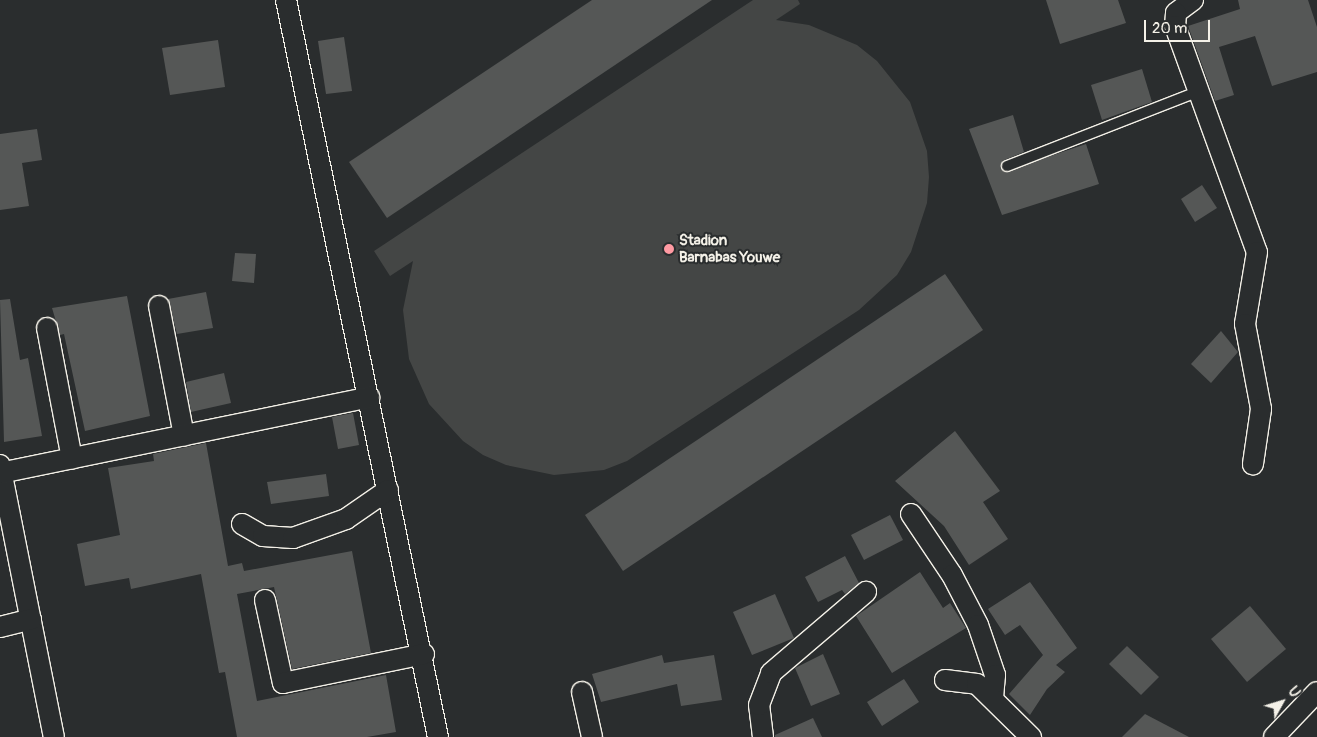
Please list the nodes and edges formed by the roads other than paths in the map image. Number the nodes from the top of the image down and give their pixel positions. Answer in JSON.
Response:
{"nodes":[{"id":1,"x":286,"y":0,"type":"edge"},
{"id":2,"x":1193,"y":0,"type":"edge"},
{"id":3,"x":1199,"y":91,"type":"junction"},
{"id":4,"x":1006,"y":166,"type":"dead end"},
{"id":5,"x":159,"y":306,"type":"dead end"},
{"id":6,"x":47,"y":328,"type":"dead end"},
{"id":7,"x":369,"y":397,"type":"junction"},
{"id":8,"x":184,"y":436,"type":"junction"},
{"id":9,"x":72,"y":459,"type":"junction"},
{"id":10,"x":1253,"y":464,"type":"dead end"},
{"id":11,"x":0,"y":470,"type":"edge"},
{"id":12,"x":388,"y":490,"type":"junction"},
{"id":13,"x":911,"y":514,"type":"dead end"},
{"id":14,"x":242,"y":524,"type":"dead end"},
{"id":15,"x":866,"y":592,"type":"dead end"},
{"id":16,"x":265,"y":600,"type":"dead end"},
{"id":17,"x":31,"y":619,"type":"junction"},
{"id":18,"x":0,"y":627,"type":"edge"},
{"id":19,"x":424,"y":654,"type":"junction"},
{"id":20,"x":945,"y":680,"type":"dead end"},
{"id":21,"x":582,"y":692,"type":"dead end"},
{"id":22,"x":1317,"y":692,"type":"edge"},
{"id":23,"x":992,"y":697,"type":"junction"},
{"id":24,"x":54,"y":737,"type":"edge"},
{"id":25,"x":438,"y":737,"type":"edge"},
{"id":26,"x":592,"y":737,"type":"edge"},
{"id":27,"x":763,"y":737,"type":"edge"},
{"id":28,"x":1031,"y":737,"type":"edge"},
{"id":29,"x":1274,"y":737,"type":"edge"}],
"edges":[{"from":1,"to":7,"type":"street"},
{"from":2,"to":3,"type":"street"},
{"from":3,"to":4,"type":"lane"},
{"from":3,"to":10,"type":"street"},
{"from":5,"to":8,"type":"street"},
{"from":6,"to":9,"type":"street"},
{"from":7,"to":8,"type":"street"},
{"from":7,"to":12,"type":"street"},
{"from":8,"to":9,"type":"street"},
{"from":9,"to":11,"type":"street"},
{"from":11,"to":17,"type":"street"},
{"from":12,"to":14,"type":"street"},
{"from":12,"to":19,"type":"street"},
{"from":13,"to":23,"type":"street"},
{"from":15,"to":27,"type":"street"},
{"from":16,"to":19,"type":"street"},
{"from":17,"to":18,"type":"street"},
{"from":17,"to":24,"type":"street"},
{"from":19,"to":25,"type":"street"},
{"from":20,"to":23,"type":"street"},
{"from":21,"to":26,"type":"street"},
{"from":22,"to":29,"type":"street"},
{"from":23,"to":28,"type":"street"}]}
